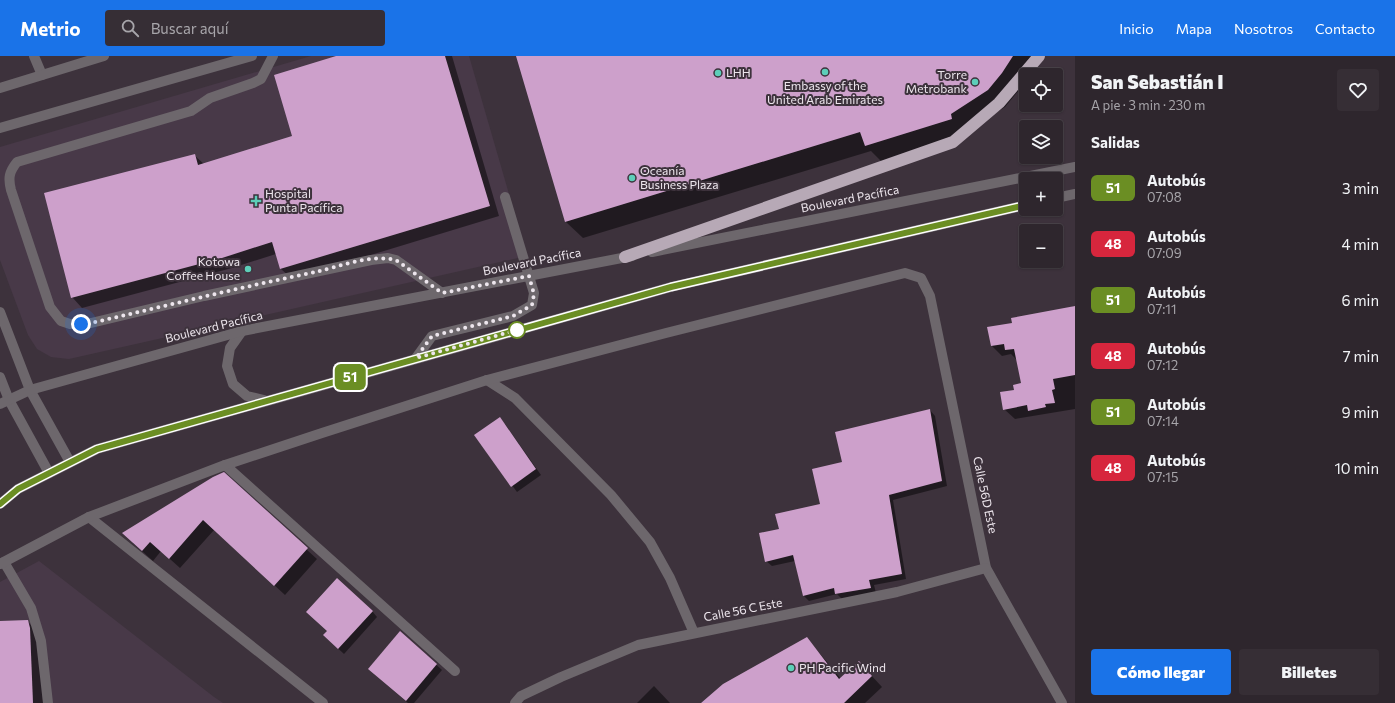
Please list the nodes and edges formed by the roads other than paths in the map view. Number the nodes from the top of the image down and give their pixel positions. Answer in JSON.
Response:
{"nodes":[{"id":1,"x":34,"y":56,"type":"edge"},
{"id":2,"x":104,"y":56,"type":"edge"},
{"id":3,"x":252,"y":56,"type":"edge"},
{"id":4,"x":273,"y":56,"type":"edge"},
{"id":5,"x":1039,"y":56,"type":"edge"},
{"id":6,"x":42,"y":75,"type":"junction"},
{"id":7,"x":0,"y":88,"type":"edge"},
{"id":8,"x":0,"y":128,"type":"edge"},
{"id":9,"x":1075,"y":167,"type":"edge"},
{"id":10,"x":1075,"y":194,"type":"edge"},
{"id":11,"x":506,"y":197,"type":"dead end"},
{"id":12,"x":1063,"y":197,"type":"edge"},
{"id":13,"x":1019,"y":207,"type":"edge"},
{"id":14,"x":626,"y":257,"type":"junction"},
{"id":15,"x":529,"y":276,"type":"junction"},
{"id":16,"x":442,"y":293,"type":"junction"},
{"id":17,"x":0,"y":312,"type":"edge"},
{"id":18,"x":242,"y":331,"type":"junction"},
{"id":19,"x":416,"y":358,"type":"junction"},
{"id":20,"x":0,"y":377,"type":"edge"},
{"id":21,"x":487,"y":380,"type":"junction"},
{"id":22,"x":30,"y":390,"type":"junction"},
{"id":23,"x":266,"y":400,"type":"junction"},
{"id":24,"x":4,"y":402,"type":"edge"},
{"id":25,"x":70,"y":462,"type":"junction"},
{"id":26,"x":225,"y":465,"type":"junction"},
{"id":27,"x":49,"y":473,"type":"junction"},
{"id":28,"x":0,"y":504,"type":"edge"},
{"id":29,"x":89,"y":518,"type":"junction"},
{"id":30,"x":2,"y":563,"type":"edge"},
{"id":31,"x":986,"y":568,"type":"junction"},
{"id":32,"x":694,"y":633,"type":"junction"},
{"id":33,"x":455,"y":671,"type":"dead end"},
{"id":34,"x":48,"y":703,"type":"edge"},
{"id":35,"x":323,"y":703,"type":"edge"},
{"id":36,"x":515,"y":703,"type":"edge"},
{"id":37,"x":1062,"y":703,"type":"edge"}],
"edges":[{"from":1,"to":6,"type":"street"},
{"from":2,"to":6,"type":"street"},
{"from":3,"to":8,"type":"street"},
{"from":4,"to":16,"type":"street"},
{"from":5,"to":14,"type":"highway"},
{"from":6,"to":7,"type":"street"},
{"from":9,"to":14,"type":"street","name":"Boulevard Pacífica"},
{"from":10,"to":12,"type":"street"},
{"from":11,"to":15,"type":"street"},
{"from":13,"to":19,"type":"street"},
{"from":14,"to":15,"type":"street","name":"Boulevard Pacífica"},
{"from":15,"to":16,"type":"street","name":"Boulevard Pacífica"},
{"from":15,"to":19,"type":"street"},
{"from":16,"to":18,"type":"street","name":"Boulevard Pacífica"},
{"from":17,"to":22,"type":"street"},
{"from":18,"to":22,"type":"street","name":"Boulevard Pacífica"},
{"from":18,"to":23,"type":"street"},
{"from":19,"to":23,"type":"street"},
{"from":20,"to":24,"type":"street"},
{"from":21,"to":26,"type":"street"},
{"from":21,"to":31,"type":"street","name":"Calle 56D Este"},
{"from":21,"to":32,"type":"street"},
{"from":22,"to":24,"type":"street","name":"Boulevard Pacífica"},
{"from":22,"to":25,"type":"street"},
{"from":23,"to":25,"type":"street"},
{"from":24,"to":27,"type":"street"},
{"from":25,"to":27,"type":"street"},
{"from":26,"to":29,"type":"street"},
{"from":26,"to":33,"type":"street"},
{"from":27,"to":28,"type":"street"},
{"from":29,"to":30,"type":"street"},
{"from":29,"to":35,"type":"street"},
{"from":30,"to":34,"type":"street"},
{"from":31,"to":32,"type":"street","name":"Calle 56 C Este"},
{"from":31,"to":37,"type":"street","name":"Calle 56D Este"},
{"from":32,"to":36,"type":"street","name":"Calle 56 C Este"}]}
